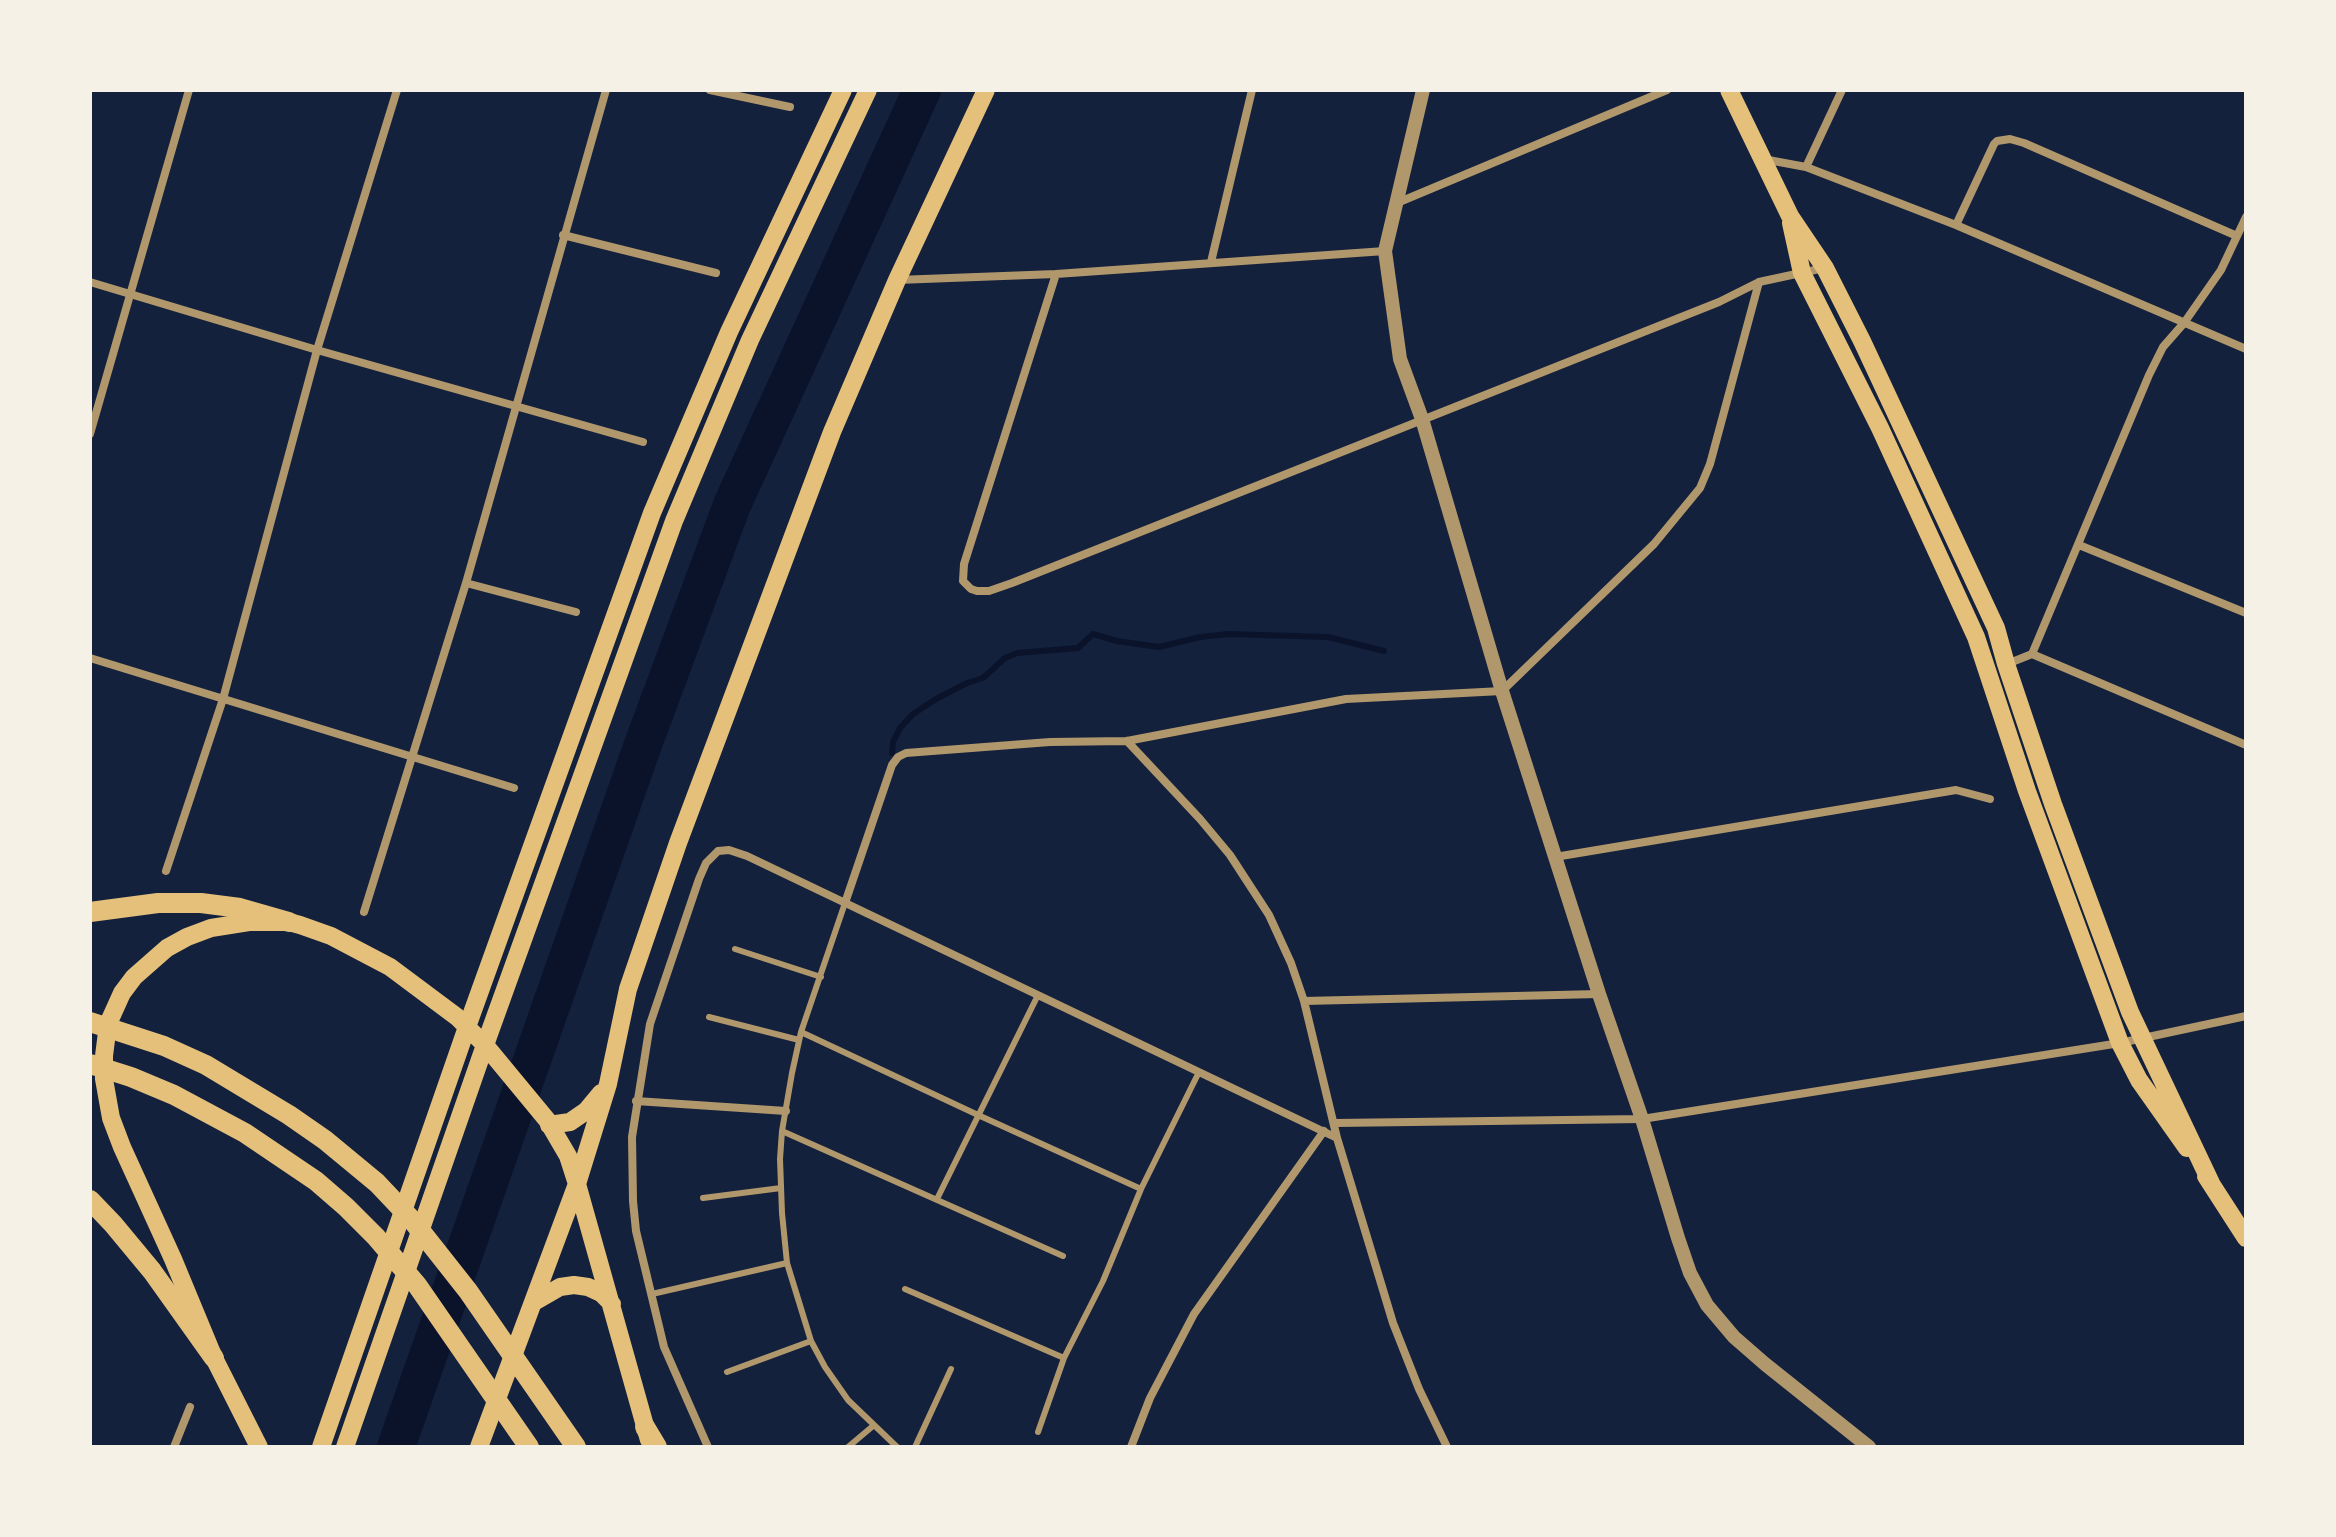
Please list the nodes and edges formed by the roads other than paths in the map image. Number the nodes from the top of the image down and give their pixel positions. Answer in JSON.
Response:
{"nodes":[{"id":1,"x":189,"y":90,"type":"edge"},
{"id":2,"x":397,"y":90,"type":"edge"},
{"id":3,"x":606,"y":90,"type":"edge"},
{"id":4,"x":710,"y":90,"type":"edge"},
{"id":5,"x":843,"y":90,"type":"edge"},
{"id":6,"x":868,"y":90,"type":"edge"},
{"id":7,"x":986,"y":90,"type":"edge"},
{"id":8,"x":1252,"y":90,"type":"edge"},
{"id":9,"x":1423,"y":90,"type":"edge"},
{"id":10,"x":1667,"y":90,"type":"edge"},
{"id":11,"x":1729,"y":90,"type":"edge"},
{"id":12,"x":1842,"y":90,"type":"edge"},
{"id":13,"x":790,"y":107,"type":"dead end"},
{"id":14,"x":1763,"y":158,"type":"junction"},
{"id":15,"x":1806,"y":167,"type":"junction"},
{"id":16,"x":1397,"y":203,"type":"junction"},
{"id":17,"x":1790,"y":216,"type":"junction"},
{"id":18,"x":2246,"y":217,"type":"edge"},
{"id":19,"x":1956,"y":225,"type":"junction"},
{"id":20,"x":563,"y":235,"type":"junction"},
{"id":21,"x":2237,"y":236,"type":"junction"},
{"id":22,"x":1385,"y":251,"type":"junction"},
{"id":23,"x":1211,"y":262,"type":"junction"},
{"id":24,"x":1825,"y":268,"type":"junction"},
{"id":25,"x":716,"y":273,"type":"dead end"},
{"id":26,"x":1802,"y":273,"type":"junction"},
{"id":27,"x":1056,"y":274,"type":"junction"},
{"id":28,"x":897,"y":280,"type":"junction"},
{"id":29,"x":90,"y":282,"type":"edge"},
{"id":30,"x":1759,"y":282,"type":"junction"},
{"id":31,"x":131,"y":295,"type":"junction"},
{"id":32,"x":2184,"y":323,"type":"junction"},
{"id":33,"x":2246,"y":349,"type":"edge"},
{"id":34,"x":317,"y":350,"type":"junction"},
{"id":35,"x":515,"y":406,"type":"junction"},
{"id":36,"x":1422,"y":419,"type":"junction"},
{"id":37,"x":90,"y":434,"type":"edge"},
{"id":38,"x":643,"y":442,"type":"dead end"},
{"id":39,"x":2079,"y":545,"type":"junction"},
{"id":40,"x":466,"y":583,"type":"junction"},
{"id":41,"x":576,"y":612,"type":"dead end"},
{"id":42,"x":2246,"y":613,"type":"edge"},
{"id":43,"x":2032,"y":654,"type":"junction"},
{"id":44,"x":90,"y":658,"type":"edge"},
{"id":45,"x":2006,"y":664,"type":"junction"},
{"id":46,"x":1502,"y":691,"type":"junction"},
{"id":47,"x":223,"y":699,"type":"junction"},
{"id":48,"x":1127,"y":741,"type":"junction"},
{"id":49,"x":2246,"y":745,"type":"edge"},
{"id":50,"x":413,"y":757,"type":"junction"},
{"id":51,"x":514,"y":788,"type":"dead end"},
{"id":52,"x":1990,"y":799,"type":"dead end"},
{"id":53,"x":1555,"y":857,"type":"junction"},
{"id":54,"x":166,"y":871,"type":"dead end"},
{"id":55,"x":845,"y":903,"type":"junction"},
{"id":56,"x":90,"y":912,"type":"edge"},
{"id":57,"x":364,"y":912,"type":"dead end"},
{"id":58,"x":289,"y":922,"type":"junction"},
{"id":59,"x":735,"y":949,"type":"dead end"},
{"id":60,"x":821,"y":977,"type":"junction"},
{"id":61,"x":1599,"y":994,"type":"junction"},
{"id":62,"x":1038,"y":995,"type":"junction"},
{"id":63,"x":1304,"y":1001,"type":"junction"},
{"id":64,"x":2246,"y":1016,"type":"edge"},
{"id":65,"x":709,"y":1017,"type":"dead end"},
{"id":66,"x":90,"y":1022,"type":"edge"},
{"id":67,"x":467,"y":1027,"type":"junction"},
{"id":68,"x":801,"y":1032,"type":"junction"},
{"id":69,"x":2142,"y":1037,"type":"junction"},
{"id":70,"x":799,"y":1040,"type":"junction"},
{"id":71,"x":2120,"y":1043,"type":"junction"},
{"id":72,"x":485,"y":1045,"type":"junction"},
{"id":73,"x":90,"y":1064,"type":"edge"},
{"id":74,"x":1199,"y":1072,"type":"junction"},
{"id":75,"x":608,"y":1084,"type":"junction"},
{"id":76,"x":636,"y":1101,"type":"junction"},
{"id":77,"x":786,"y":1111,"type":"junction"},
{"id":78,"x":978,"y":1115,"type":"junction"},
{"id":79,"x":1642,"y":1119,"type":"junction"},
{"id":80,"x":548,"y":1122,"type":"junction"},
{"id":81,"x":1335,"y":1123,"type":"junction"},
{"id":82,"x":782,"y":1131,"type":"junction"},
{"id":83,"x":1324,"y":1131,"type":"junction"},
{"id":84,"x":1337,"y":1138,"type":"junction"},
{"id":85,"x":2211,"y":1183,"type":"junction"},
{"id":86,"x":577,"y":1184,"type":"junction"},
{"id":87,"x":781,"y":1188,"type":"junction"},
{"id":88,"x":1141,"y":1189,"type":"junction"},
{"id":89,"x":703,"y":1198,"type":"dead end"},
{"id":90,"x":937,"y":1199,"type":"junction"},
{"id":91,"x":90,"y":1200,"type":"edge"},
{"id":92,"x":2246,"y":1238,"type":"edge"},
{"id":93,"x":1063,"y":1256,"type":"dead end"},
{"id":94,"x":787,"y":1263,"type":"junction"},
{"id":95,"x":905,"y":1289,"type":"dead end"},
{"id":96,"x":652,"y":1294,"type":"junction"},
{"id":97,"x":534,"y":1302,"type":"junction"},
{"id":98,"x":612,"y":1304,"type":"junction"},
{"id":99,"x":811,"y":1341,"type":"junction"},
{"id":100,"x":214,"y":1358,"type":"junction"},
{"id":101,"x":1064,"y":1358,"type":"junction"},
{"id":102,"x":951,"y":1369,"type":"dead end"},
{"id":103,"x":727,"y":1372,"type":"dead end"},
{"id":104,"x":190,"y":1407,"type":"dead end"},
{"id":105,"x":873,"y":1426,"type":"junction"},
{"id":106,"x":1038,"y":1432,"type":"dead end"},
{"id":107,"x":651,"y":1440,"type":"edge"},
{"id":108,"x":174,"y":1447,"type":"edge"},
{"id":109,"x":259,"y":1447,"type":"edge"},
{"id":110,"x":321,"y":1447,"type":"edge"},
{"id":111,"x":345,"y":1447,"type":"edge"},
{"id":112,"x":479,"y":1447,"type":"edge"},
{"id":113,"x":529,"y":1447,"type":"edge"},
{"id":114,"x":576,"y":1447,"type":"edge"},
{"id":115,"x":708,"y":1447,"type":"edge"},
{"id":116,"x":848,"y":1447,"type":"edge"},
{"id":117,"x":897,"y":1447,"type":"edge"},
{"id":118,"x":915,"y":1447,"type":"edge"},
{"id":119,"x":1131,"y":1447,"type":"edge"},
{"id":120,"x":1447,"y":1447,"type":"edge"},
{"id":121,"x":1869,"y":1447,"type":"edge"}],
"edges":[{"from":1,"to":31,"type":"street"},
{"from":2,"to":34,"type":"street"},
{"from":3,"to":20,"type":"street"},
{"from":4,"to":13,"type":"street"},
{"from":5,"to":67,"type":"main road"},
{"from":6,"to":72,"type":"main road"},
{"from":7,"to":28,"type":"main road"},
{"from":8,"to":23,"type":"street"},
{"from":9,"to":16,"type":"street"},
{"from":10,"to":16,"type":"street"},
{"from":11,"to":14,"type":"main road"},
{"from":12,"to":15,"type":"street"},
{"from":14,"to":15,"type":"street"},
{"from":14,"to":17,"type":"main road"},
{"from":15,"to":19,"type":"street"},
{"from":16,"to":22,"type":"street"},
{"from":17,"to":24,"type":"main road"},
{"from":17,"to":26,"type":"main road"},
{"from":18,"to":21,"type":"street"},
{"from":19,"to":21,"type":"street"},
{"from":19,"to":32,"type":"street"},
{"from":20,"to":25,"type":"street"},
{"from":20,"to":35,"type":"street"},
{"from":21,"to":32,"type":"street"},
{"from":22,"to":23,"type":"street"},
{"from":22,"to":36,"type":"street"},
{"from":23,"to":27,"type":"street"},
{"from":24,"to":26,"type":"street"},
{"from":24,"to":45,"type":"main road"},
{"from":26,"to":30,"type":"street"},
{"from":26,"to":71,"type":"main road"},
{"from":27,"to":28,"type":"street"},
{"from":27,"to":36,"type":"street"},
{"from":28,"to":75,"type":"main road"},
{"from":29,"to":31,"type":"street"},
{"from":30,"to":36,"type":"street"},
{"from":30,"to":46,"type":"street"},
{"from":31,"to":34,"type":"street"},
{"from":31,"to":37,"type":"street"},
{"from":32,"to":33,"type":"street"},
{"from":32,"to":39,"type":"street"},
{"from":34,"to":35,"type":"street"},
{"from":34,"to":47,"type":"street"},
{"from":35,"to":38,"type":"street"},
{"from":35,"to":40,"type":"street"},
{"from":36,"to":46,"type":"street"},
{"from":39,"to":42,"type":"street"},
{"from":39,"to":43,"type":"street"},
{"from":40,"to":41,"type":"street"},
{"from":40,"to":50,"type":"street"},
{"from":43,"to":45,"type":"street"},
{"from":43,"to":49,"type":"street"},
{"from":44,"to":47,"type":"street"},
{"from":45,"to":69,"type":"main road"},
{"from":46,"to":48,"type":"street"},
{"from":46,"to":53,"type":"street"},
{"from":47,"to":50,"type":"street"},
{"from":47,"to":54,"type":"street"},
{"from":48,"to":55,"type":"street"},
{"from":48,"to":63,"type":"street"},
{"from":50,"to":51,"type":"street"},
{"from":50,"to":57,"type":"street"},
{"from":52,"to":53,"type":"street"},
{"from":53,"to":61,"type":"street"},
{"from":55,"to":60,"type":"lane"},
{"from":55,"to":62,"type":"street"},
{"from":55,"to":76,"type":"street"},
{"from":56,"to":58,"type":"highway"},
{"from":58,"to":67,"type":"main road"},
{"from":58,"to":100,"type":"main road"},
{"from":59,"to":60,"type":"lane"},
{"from":60,"to":68,"type":"lane"},
{"from":61,"to":63,"type":"street"},
{"from":61,"to":79,"type":"street"},
{"from":62,"to":74,"type":"street"},
{"from":62,"to":78,"type":"lane"},
{"from":63,"to":81,"type":"street"},
{"from":64,"to":69,"type":"street"},
{"from":65,"to":70,"type":"lane"},
{"from":66,"to":114,"type":"highway"},
{"from":67,"to":72,"type":"main road"},
{"from":67,"to":110,"type":"main road"},
{"from":68,"to":70,"type":"lane"},
{"from":68,"to":78,"type":"lane"},
{"from":69,"to":71,"type":"street"},
{"from":69,"to":85,"type":"main road"},
{"from":70,"to":77,"type":"lane"},
{"from":71,"to":79,"type":"street"},
{"from":71,"to":85,"type":"main road"},
{"from":72,"to":80,"type":"main road"},
{"from":72,"to":111,"type":"main road"},
{"from":73,"to":113,"type":"highway"},
{"from":74,"to":83,"type":"street"},
{"from":74,"to":88,"type":"lane"},
{"from":75,"to":80,"type":"main road"},
{"from":75,"to":86,"type":"main road"},
{"from":76,"to":77,"type":"street"},
{"from":76,"to":96,"type":"street"},
{"from":77,"to":82,"type":"lane"},
{"from":78,"to":88,"type":"lane"},
{"from":78,"to":90,"type":"lane"},
{"from":79,"to":81,"type":"street"},
{"from":79,"to":121,"type":"street"},
{"from":80,"to":86,"type":"main road"},
{"from":81,"to":84,"type":"street"},
{"from":82,"to":87,"type":"lane"},
{"from":82,"to":90,"type":"lane"},
{"from":83,"to":84,"type":"street"},
{"from":83,"to":119,"type":"street"},
{"from":84,"to":120,"type":"street"},
{"from":85,"to":92,"type":"main road"},
{"from":86,"to":97,"type":"main road"},
{"from":86,"to":98,"type":"main road"},
{"from":87,"to":89,"type":"lane"},
{"from":87,"to":94,"type":"lane"},
{"from":88,"to":101,"type":"lane"},
{"from":90,"to":93,"type":"lane"},
{"from":91,"to":100,"type":"highway"},
{"from":94,"to":96,"type":"lane"},
{"from":94,"to":99,"type":"lane"},
{"from":95,"to":101,"type":"lane"},
{"from":96,"to":115,"type":"street"},
{"from":97,"to":98,"type":"main road"},
{"from":97,"to":112,"type":"main road"},
{"from":98,"to":107,"type":"main road"},
{"from":99,"to":103,"type":"lane"},
{"from":99,"to":105,"type":"lane"},
{"from":100,"to":109,"type":"main road"},
{"from":101,"to":106,"type":"lane"},
{"from":102,"to":118,"type":"lane"},
{"from":104,"to":108,"type":"street"},
{"from":105,"to":116,"type":"lane"},
{"from":105,"to":117,"type":"lane"}]}
